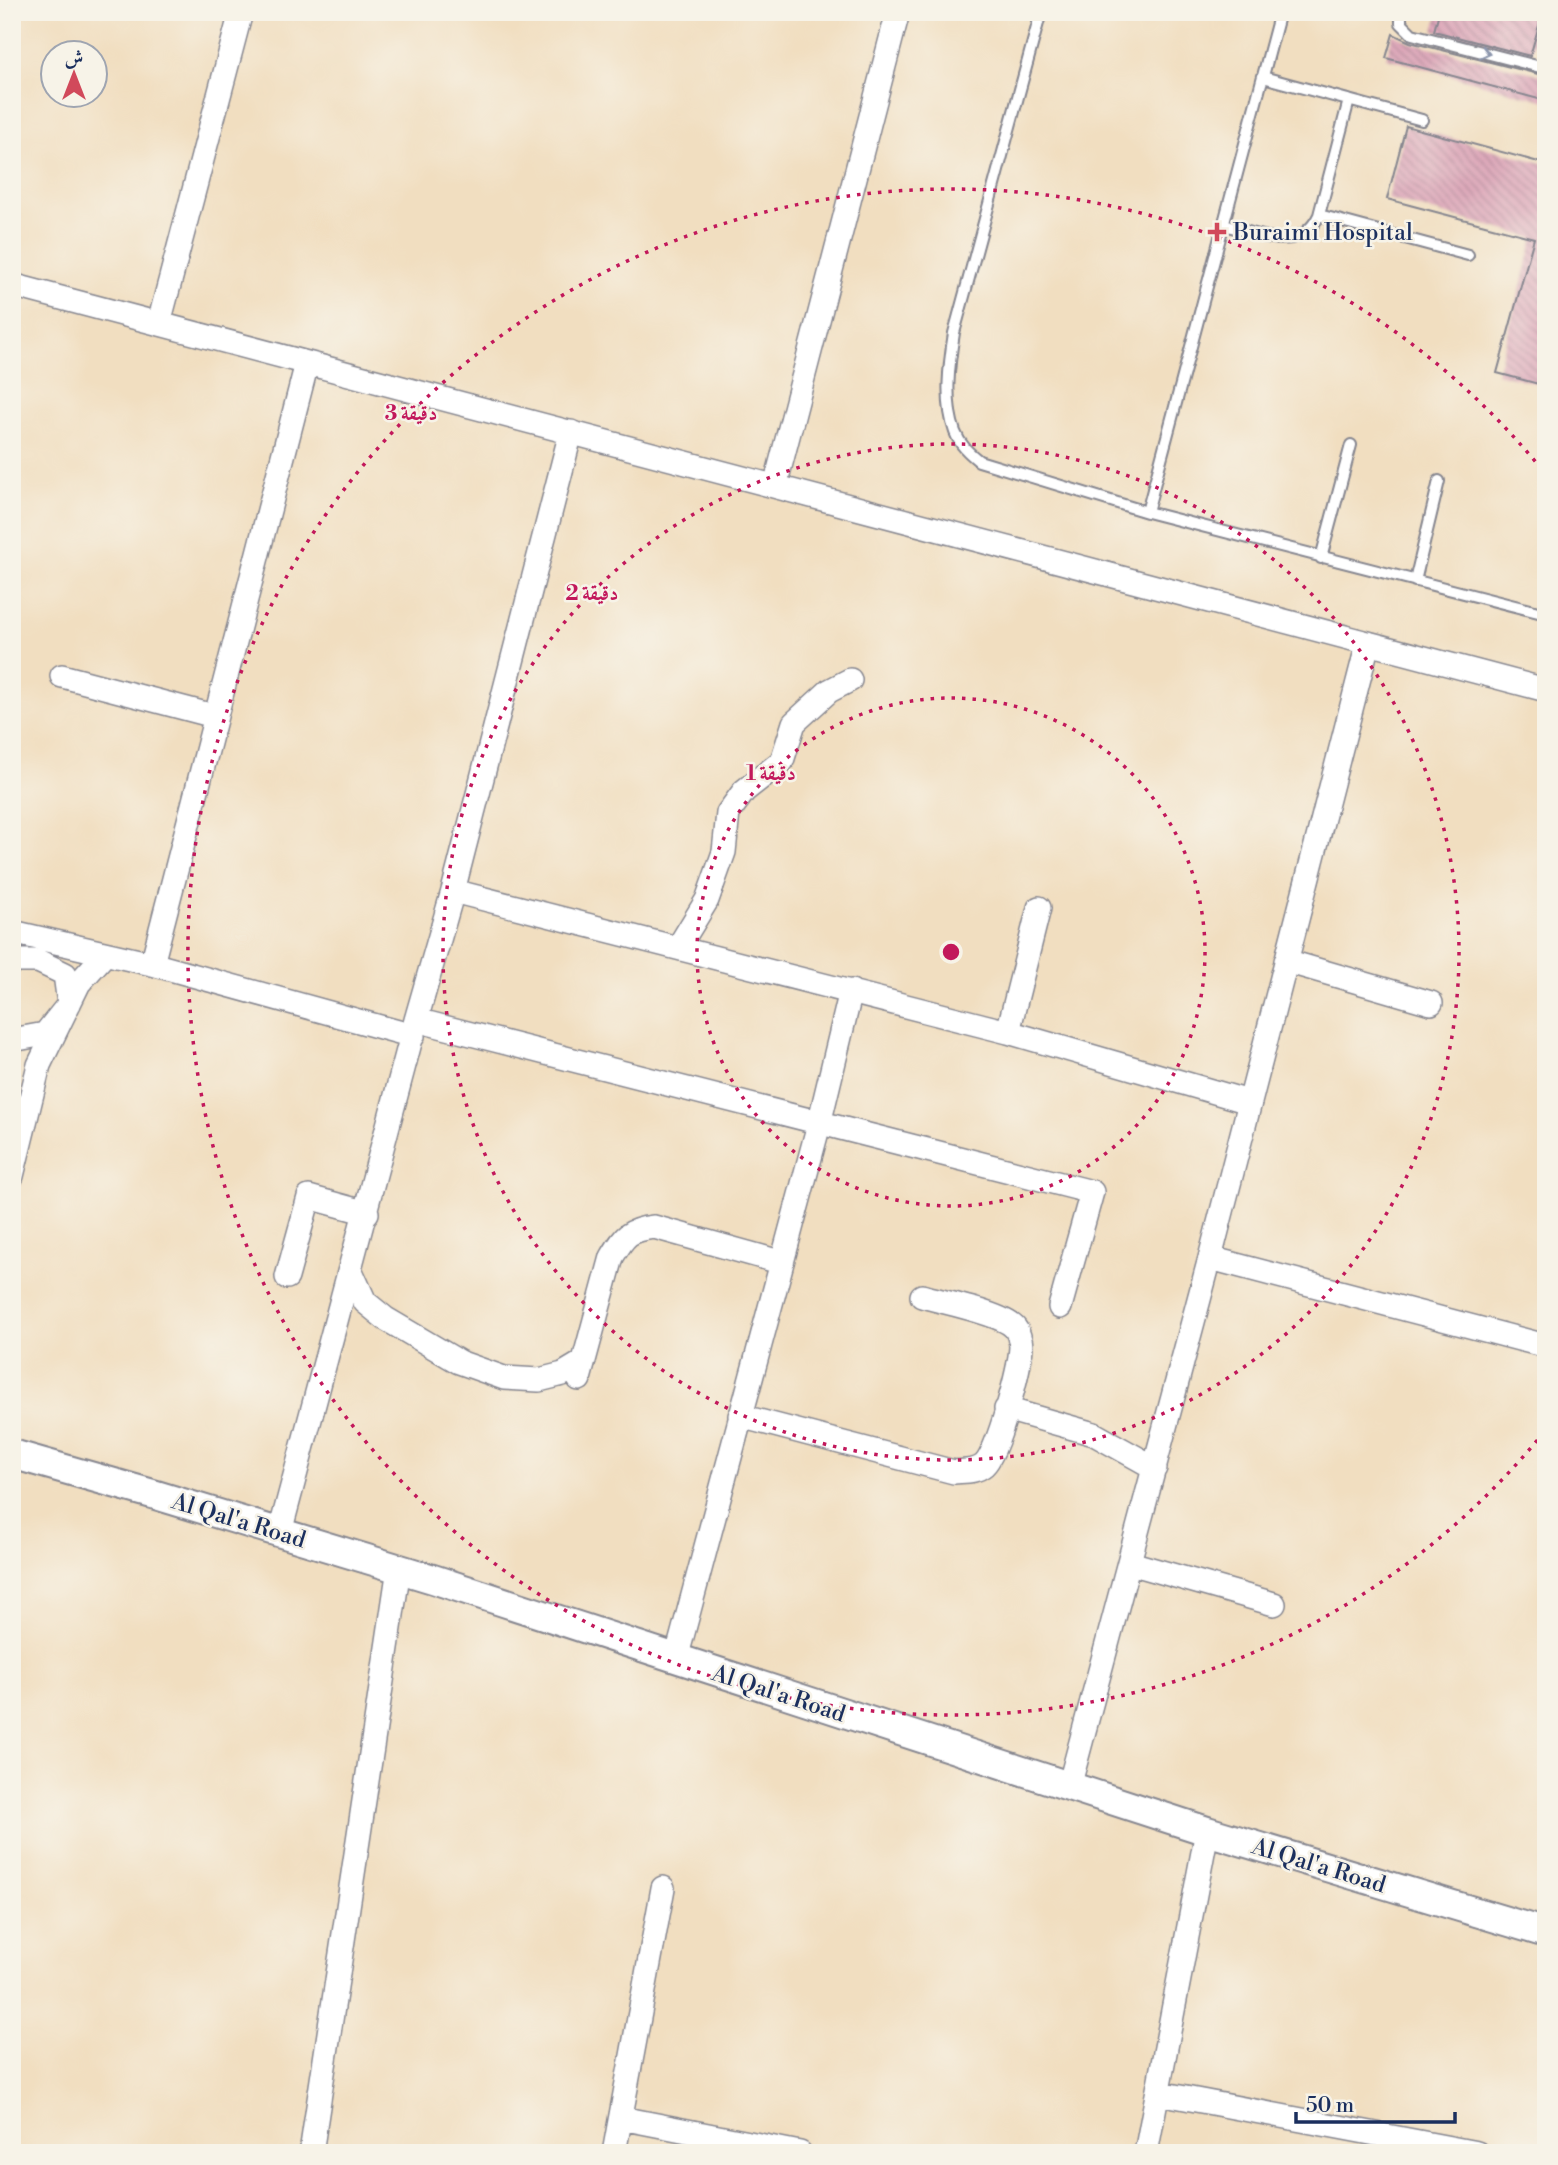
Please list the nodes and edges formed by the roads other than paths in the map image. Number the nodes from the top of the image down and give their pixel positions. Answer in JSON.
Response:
{"nodes":[{"id":1,"x":240,"y":12,"type":"edge"},
{"id":2,"x":898,"y":12,"type":"edge"},
{"id":3,"x":1041,"y":12,"type":"edge"},
{"id":4,"x":1280,"y":12,"type":"edge"},
{"id":5,"x":1401,"y":12,"type":"edge"},
{"id":6,"x":1545,"y":66,"type":"edge"},
{"id":7,"x":1263,"y":77,"type":"junction"},
{"id":8,"x":1349,"y":100,"type":"junction"},
{"id":9,"x":1422,"y":120,"type":"dead end"},
{"id":10,"x":1319,"y":215,"type":"junction"},
{"id":11,"x":1224,"y":225,"type":"junction"},
{"id":12,"x":1468,"y":255,"type":"dead end"},
{"id":13,"x":12,"y":285,"type":"edge"},
{"id":14,"x":159,"y":323,"type":"junction"},
{"id":15,"x":307,"y":363,"type":"junction"},
{"id":16,"x":570,"y":432,"type":"junction"},
{"id":17,"x":1351,"y":444,"type":"dead end"},
{"id":18,"x":1439,"y":481,"type":"dead end"},
{"id":19,"x":775,"y":486,"type":"junction"},
{"id":20,"x":1147,"y":512,"type":"junction"},
{"id":21,"x":1321,"y":558,"type":"junction"},
{"id":22,"x":1415,"y":581,"type":"junction"},
{"id":23,"x":1546,"y":614,"type":"edge"},
{"id":24,"x":1368,"y":643,"type":"junction"},
{"id":25,"x":62,"y":676,"type":"dead end"},
{"id":26,"x":850,"y":680,"type":"dead end"},
{"id":27,"x":1546,"y":690,"type":"edge"},
{"id":28,"x":214,"y":716,"type":"junction"},
{"id":29,"x":453,"y":891,"type":"junction"},
{"id":30,"x":1040,"y":908,"type":"dead end"},
{"id":31,"x":12,"y":932,"type":"edge"},
{"id":32,"x":679,"y":946,"type":"junction"},
{"id":33,"x":105,"y":954,"type":"junction"},
{"id":34,"x":12,"y":961,"type":"edge"},
{"id":35,"x":1286,"y":961,"type":"junction"},
{"id":36,"x":152,"y":964,"type":"junction"},
{"id":37,"x":851,"y":991,"type":"junction"},
{"id":38,"x":1431,"y":1003,"type":"dead end"},
{"id":39,"x":69,"y":1004,"type":"junction"},
{"id":40,"x":415,"y":1028,"type":"junction"},
{"id":41,"x":1008,"y":1032,"type":"junction"},
{"id":42,"x":12,"y":1040,"type":"edge"},
{"id":43,"x":1249,"y":1102,"type":"junction"},
{"id":44,"x":819,"y":1124,"type":"junction"},
{"id":45,"x":12,"y":1176,"type":"edge"},
{"id":46,"x":367,"y":1213,"type":"junction"},
{"id":47,"x":1210,"y":1258,"type":"junction"},
{"id":48,"x":780,"y":1262,"type":"junction"},
{"id":49,"x":351,"y":1271,"type":"junction"},
{"id":50,"x":287,"y":1277,"type":"dead end"},
{"id":51,"x":922,"y":1296,"type":"dead end"},
{"id":52,"x":1060,"y":1307,"type":"dead end"},
{"id":53,"x":1546,"y":1346,"type":"edge"},
{"id":54,"x":1006,"y":1409,"type":"junction"},
{"id":55,"x":740,"y":1416,"type":"junction"},
{"id":56,"x":12,"y":1454,"type":"edge"},
{"id":57,"x":1155,"y":1468,"type":"junction"},
{"id":58,"x":280,"y":1532,"type":"junction"},
{"id":59,"x":1130,"y":1563,"type":"junction"},
{"id":60,"x":399,"y":1568,"type":"junction"},
{"id":61,"x":1274,"y":1604,"type":"dead end"},
{"id":62,"x":676,"y":1659,"type":"junction"},
{"id":63,"x":1069,"y":1787,"type":"junction"},
{"id":64,"x":1207,"y":1831,"type":"junction"},
{"id":65,"x":663,"y":1888,"type":"dead end"},
{"id":66,"x":1546,"y":1933,"type":"edge"},
{"id":67,"x":1158,"y":2092,"type":"junction"},
{"id":68,"x":621,"y":2118,"type":"junction"},
{"id":69,"x":312,"y":2153,"type":"edge"},
{"id":70,"x":614,"y":2153,"type":"edge"},
{"id":71,"x":800,"y":2153,"type":"edge"},
{"id":72,"x":1146,"y":2153,"type":"edge"},
{"id":73,"x":1477,"y":2153,"type":"edge"}],
"edges":[{"from":1,"to":14,"type":"street"},
{"from":2,"to":19,"type":"street"},
{"from":3,"to":20,"type":"lane"},
{"from":4,"to":7,"type":"lane"},
{"from":5,"to":6,"type":"lane","one_way":true},
{"from":7,"to":8,"type":"lane"},
{"from":7,"to":11,"type":"lane"},
{"from":8,"to":9,"type":"lane"},
{"from":8,"to":10,"type":"lane"},
{"from":10,"to":11,"type":"lane"},
{"from":10,"to":12,"type":"lane"},
{"from":11,"to":20,"type":"lane"},
{"from":13,"to":14,"type":"street"},
{"from":14,"to":15,"type":"street"},
{"from":15,"to":16,"type":"street"},
{"from":15,"to":28,"type":"street"},
{"from":16,"to":19,"type":"street"},
{"from":16,"to":29,"type":"street"},
{"from":17,"to":21,"type":"lane"},
{"from":18,"to":22,"type":"lane"},
{"from":19,"to":24,"type":"street"},
{"from":20,"to":21,"type":"lane"},
{"from":21,"to":22,"type":"lane"},
{"from":22,"to":23,"type":"lane"},
{"from":24,"to":27,"type":"street"},
{"from":24,"to":35,"type":"street"},
{"from":25,"to":28,"type":"street"},
{"from":26,"to":32,"type":"street"},
{"from":28,"to":36,"type":"street"},
{"from":29,"to":32,"type":"street"},
{"from":29,"to":40,"type":"street"},
{"from":30,"to":41,"type":"street"},
{"from":31,"to":33,"type":"street"},
{"from":32,"to":37,"type":"street"},
{"from":33,"to":36,"type":"street"},
{"from":33,"to":39,"type":"street"},
{"from":34,"to":39,"type":"street"},
{"from":35,"to":38,"type":"street"},
{"from":35,"to":43,"type":"street"},
{"from":36,"to":40,"type":"street"},
{"from":37,"to":41,"type":"street"},
{"from":37,"to":44,"type":"street"},
{"from":39,"to":42,"type":"street"},
{"from":39,"to":45,"type":"street"},
{"from":40,"to":44,"type":"street"},
{"from":40,"to":46,"type":"street"},
{"from":41,"to":43,"type":"street"},
{"from":43,"to":47,"type":"street"},
{"from":44,"to":48,"type":"street"},
{"from":44,"to":52,"type":"street"},
{"from":46,"to":49,"type":"street"},
{"from":46,"to":50,"type":"street"},
{"from":47,"to":53,"type":"street"},
{"from":47,"to":57,"type":"street"},
{"from":48,"to":49,"type":"street"},
{"from":48,"to":55,"type":"street"},
{"from":49,"to":58,"type":"street"},
{"from":51,"to":54,"type":"street"},
{"from":54,"to":55,"type":"street"},
{"from":54,"to":57,"type":"street"},
{"from":55,"to":62,"type":"street"},
{"from":56,"to":58,"type":"street","name":"Al Qal'a Road"},
{"from":57,"to":59,"type":"street"},
{"from":58,"to":60,"type":"street","name":"Al Qal'a Road"},
{"from":59,"to":61,"type":"street"},
{"from":59,"to":63,"type":"street"},
{"from":60,"to":62,"type":"street","name":"Al Qal'a Road"},
{"from":60,"to":69,"type":"street"},
{"from":62,"to":63,"type":"street","name":"Al Qal'a Road"},
{"from":63,"to":64,"type":"street","name":"Al Qal'a Road"},
{"from":64,"to":66,"type":"street","name":"Al Qal'a Road"},
{"from":64,"to":67,"type":"street"},
{"from":65,"to":68,"type":"street"},
{"from":67,"to":72,"type":"street"},
{"from":67,"to":73,"type":"street"},
{"from":68,"to":70,"type":"street"},
{"from":68,"to":71,"type":"street"}]}
